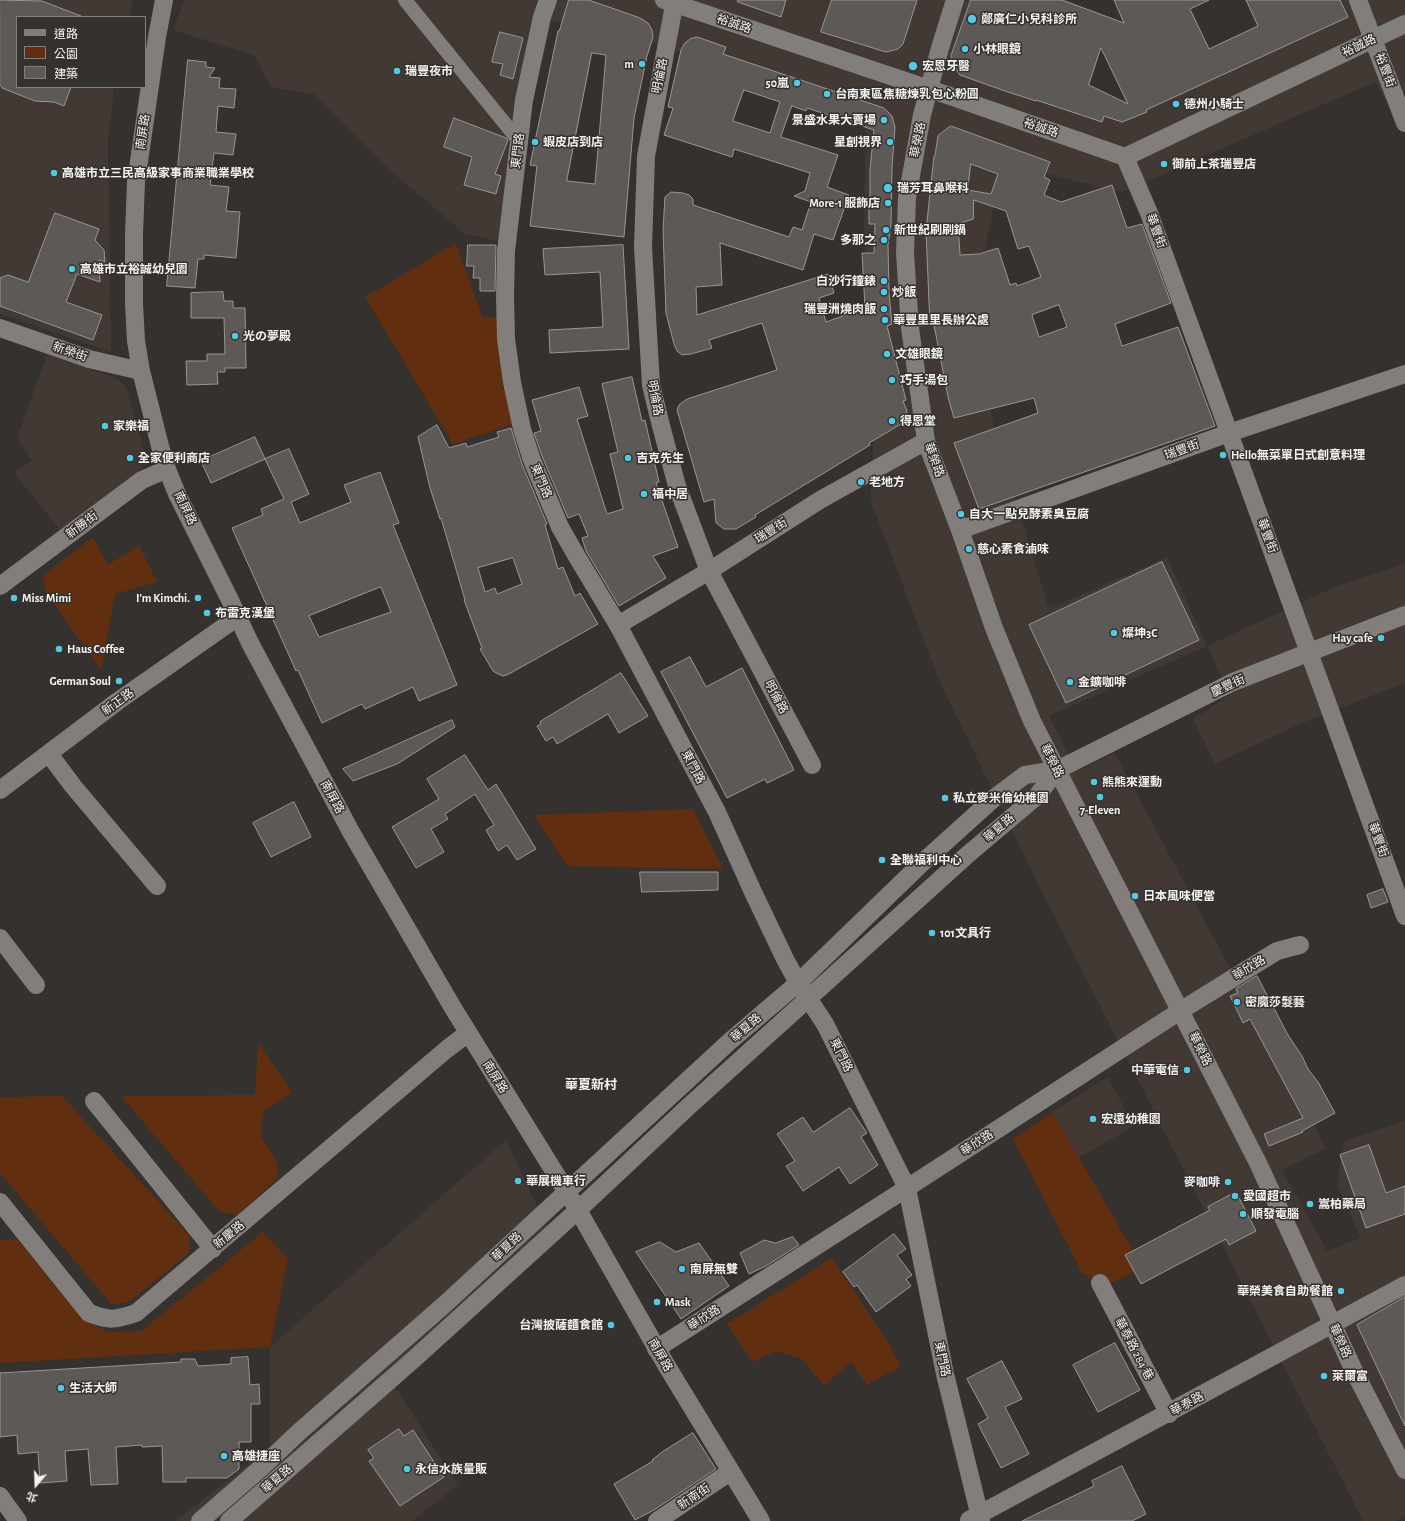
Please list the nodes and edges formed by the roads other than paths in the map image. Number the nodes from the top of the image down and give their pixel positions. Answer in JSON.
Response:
{"nodes":[{"id":1,"x":164,"y":0,"type":"edge"},
{"id":2,"x":405,"y":0,"type":"edge"},
{"id":3,"x":548,"y":0,"type":"edge"},
{"id":4,"x":955,"y":0,"type":"edge"},
{"id":5,"x":1358,"y":0,"type":"edge"},
{"id":6,"x":671,"y":1,"type":"edge"},
{"id":7,"x":1405,"y":24,"type":"edge"},
{"id":8,"x":1374,"y":39,"type":"junction"},
{"id":9,"x":929,"y":89,"type":"junction"},
{"id":10,"x":1405,"y":123,"type":"edge"},
{"id":11,"x":519,"y":141,"type":"junction"},
{"id":12,"x":1125,"y":157,"type":"junction"},
{"id":13,"x":0,"y":328,"type":"edge"},
{"id":14,"x":141,"y":371,"type":"junction"},
{"id":15,"x":1405,"y":374,"type":"edge"},
{"id":16,"x":1229,"y":433,"type":"junction"},
{"id":17,"x":926,"y":441,"type":"junction"},
{"id":18,"x":167,"y":468,"type":"junction"},
{"id":19,"x":960,"y":530,"type":"junction"},
{"id":20,"x":709,"y":571,"type":"junction"},
{"id":21,"x":0,"y":586,"type":"edge"},
{"id":22,"x":1405,"y":615,"type":"edge"},
{"id":23,"x":238,"y":617,"type":"junction"},
{"id":24,"x":618,"y":625,"type":"junction"},
{"id":25,"x":1309,"y":652,"type":"junction"},
{"id":26,"x":49,"y":754,"type":"junction"},
{"id":27,"x":812,"y":765,"type":"dead end"},
{"id":28,"x":1057,"y":770,"type":"junction"},
{"id":29,"x":0,"y":790,"type":"edge"},
{"id":30,"x":157,"y":886,"type":"dead end"},
{"id":31,"x":1405,"y":916,"type":"edge"},
{"id":32,"x":0,"y":938,"type":"edge"},
{"id":33,"x":1300,"y":945,"type":"dead end"},
{"id":34,"x":798,"y":983,"type":"junction"},
{"id":35,"x":36,"y":985,"type":"dead end"},
{"id":36,"x":808,"y":998,"type":"junction"},
{"id":37,"x":1180,"y":1011,"type":"junction"},
{"id":38,"x":468,"y":1033,"type":"junction"},
{"id":39,"x":94,"y":1101,"type":"dead end"},
{"id":40,"x":907,"y":1188,"type":"junction"},
{"id":41,"x":567,"y":1192,"type":"junction"},
{"id":42,"x":0,"y":1202,"type":"edge"},
{"id":43,"x":578,"y":1210,"type":"junction"},
{"id":44,"x":213,"y":1249,"type":"junction"},
{"id":45,"x":1100,"y":1283,"type":"dead end"},
{"id":46,"x":1405,"y":1285,"type":"edge"},
{"id":47,"x":1332,"y":1324,"type":"junction"},
{"id":48,"x":656,"y":1348,"type":"junction"},
{"id":49,"x":1168,"y":1414,"type":"junction"},
{"id":50,"x":1405,"y":1470,"type":"edge"},
{"id":51,"x":730,"y":1472,"type":"junction"},
{"id":52,"x":0,"y":1496,"type":"edge"},
{"id":53,"x":976,"y":1519,"type":"edge"},
{"id":54,"x":18,"y":1521,"type":"edge"},
{"id":55,"x":200,"y":1521,"type":"edge"},
{"id":56,"x":229,"y":1521,"type":"edge"},
{"id":57,"x":657,"y":1521,"type":"edge"},
{"id":58,"x":761,"y":1521,"type":"edge"}],
"edges":[{"from":1,"to":14,"type":"street","name":"南屏路"},
{"from":2,"to":11,"type":"street"},
{"from":3,"to":11,"type":"street","name":"東門路"},
{"from":4,"to":9,"type":"street","name":"華榮路"},
{"from":5,"to":8,"type":"street","name":"裕豐街"},
{"from":6,"to":9,"type":"street","name":"裕誠路"},
{"from":6,"to":20,"type":"street","name":"明倫路"},
{"from":7,"to":8,"type":"street","name":"裕誠路"},
{"from":8,"to":10,"type":"street","name":"裕豐街"},
{"from":8,"to":12,"type":"street","name":"裕誠路"},
{"from":9,"to":12,"type":"street","name":"裕誠路"},
{"from":9,"to":17,"type":"street","name":"華榮路"},
{"from":11,"to":24,"type":"street","name":"東門路"},
{"from":12,"to":16,"type":"street","name":"華豐街"},
{"from":13,"to":14,"type":"street","name":"新榮街"},
{"from":14,"to":18,"type":"street","name":"南屏路"},
{"from":15,"to":16,"type":"street","name":"瑞豐街"},
{"from":16,"to":19,"type":"street","name":"瑞豐街"},
{"from":16,"to":25,"type":"street","name":"華豐街"},
{"from":17,"to":19,"type":"street","name":"華榮路"},
{"from":17,"to":20,"type":"street","name":"瑞豐街"},
{"from":18,"to":21,"type":"street","name":"新勝街"},
{"from":18,"to":23,"type":"street","name":"南屏路"},
{"from":19,"to":28,"type":"street","name":"華榮路"},
{"from":20,"to":24,"type":"street","name":"瑞豐街"},
{"from":20,"to":27,"type":"street","name":"明倫路"},
{"from":22,"to":25,"type":"street","name":"慶豐街"},
{"from":23,"to":26,"type":"street","name":"新正路"},
{"from":23,"to":38,"type":"street","name":"南屏路"},
{"from":24,"to":34,"type":"street","name":"東門路"},
{"from":25,"to":28,"type":"street","name":"慶豐街"},
{"from":25,"to":31,"type":"street","name":"華豐街"},
{"from":26,"to":29,"type":"street","name":"新正路"},
{"from":26,"to":30,"type":"street"},
{"from":28,"to":34,"type":"street","name":"華夏路"},
{"from":28,"to":36,"type":"street","name":"華夏路"},
{"from":28,"to":37,"type":"street","name":"華榮路"},
{"from":32,"to":35,"type":"street"},
{"from":33,"to":37,"type":"street","name":"華欣路"},
{"from":34,"to":36,"type":"street","name":"東門路"},
{"from":34,"to":41,"type":"street","name":"華夏路"},
{"from":36,"to":40,"type":"street","name":"東門路"},
{"from":36,"to":43,"type":"street","name":"華夏路"},
{"from":37,"to":40,"type":"street","name":"華欣路"},
{"from":37,"to":47,"type":"street","name":"華榮路"},
{"from":38,"to":41,"type":"street","name":"南屏路"},
{"from":38,"to":44,"type":"street","name":"新慶路"},
{"from":39,"to":44,"type":"street"},
{"from":40,"to":48,"type":"street","name":"華欣路"},
{"from":40,"to":53,"type":"street","name":"東門路"},
{"from":41,"to":43,"type":"street","name":"南屏路"},
{"from":41,"to":55,"type":"street","name":"華夏路"},
{"from":42,"to":44,"type":"street","name":"新慶路"},
{"from":43,"to":48,"type":"street","name":"南屏路"},
{"from":43,"to":56,"type":"street","name":"華夏路"},
{"from":45,"to":49,"type":"street","name":"華泰路 284 巷"},
{"from":46,"to":47,"type":"street","name":"華泰路"},
{"from":47,"to":49,"type":"street","name":"華泰路"},
{"from":47,"to":50,"type":"street","name":"華榮路"},
{"from":48,"to":51,"type":"street","name":"南屏路"},
{"from":49,"to":53,"type":"street","name":"華泰路"},
{"from":51,"to":57,"type":"street","name":"新南街"},
{"from":51,"to":58,"type":"street","name":"南屏路"},
{"from":52,"to":54,"type":"street"}]}
